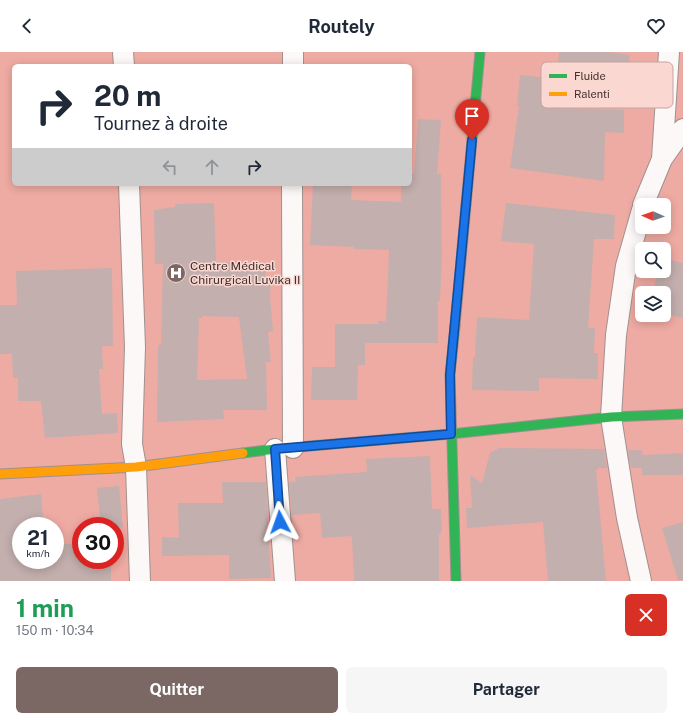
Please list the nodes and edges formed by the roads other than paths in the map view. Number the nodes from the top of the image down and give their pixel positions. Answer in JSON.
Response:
{"nodes":[{"id":1,"x":123,"y":52,"type":"edge"},
{"id":2,"x":293,"y":52,"type":"edge"},
{"id":3,"x":480,"y":52,"type":"edge"},
{"id":4,"x":669,"y":52,"type":"edge"},
{"id":5,"x":668,"y":62,"type":"edge"},
{"id":6,"x":124,"y":64,"type":"edge"},
{"id":7,"x":293,"y":64,"type":"edge"},
{"id":8,"x":665,"y":108,"type":"edge"},
{"id":9,"x":683,"y":129,"type":"edge"},
{"id":10,"x":662,"y":159,"type":"junction"},
{"id":11,"x":128,"y":186,"type":"edge"},
{"id":12,"x":292,"y":186,"type":"edge"},
{"id":13,"x":646,"y":198,"type":"edge"},
{"id":14,"x":635,"y":234,"type":"edge"},
{"id":15,"x":683,"y":414,"type":"edge"},
{"id":16,"x":610,"y":417,"type":"junction"},
{"id":17,"x":451,"y":434,"type":"junction"},
{"id":18,"x":284,"y":449,"type":"junction"},
{"id":19,"x":136,"y":467,"type":"junction"},
{"id":20,"x":0,"y":474,"type":"edge"},
{"id":21,"x":140,"y":581,"type":"edge"},
{"id":22,"x":285,"y":581,"type":"edge"},
{"id":23,"x":456,"y":581,"type":"edge"},
{"id":24,"x":641,"y":581,"type":"edge"}],
"edges":[{"from":1,"to":6,"type":"street"},
{"from":2,"to":7,"type":"street"},
{"from":3,"to":17,"type":"street"},
{"from":4,"to":5,"type":"street"},
{"from":8,"to":10,"type":"street"},
{"from":9,"to":10,"type":"street"},
{"from":10,"to":13,"type":"street"},
{"from":11,"to":19,"type":"street"},
{"from":12,"to":18,"type":"street"},
{"from":14,"to":16,"type":"street"},
{"from":15,"to":16,"type":"street"},
{"from":16,"to":17,"type":"street"},
{"from":16,"to":24,"type":"street"},
{"from":17,"to":18,"type":"street"},
{"from":17,"to":23,"type":"street"},
{"from":18,"to":19,"type":"street"},
{"from":18,"to":22,"type":"street"},
{"from":19,"to":20,"type":"street"},
{"from":19,"to":21,"type":"street"}]}
